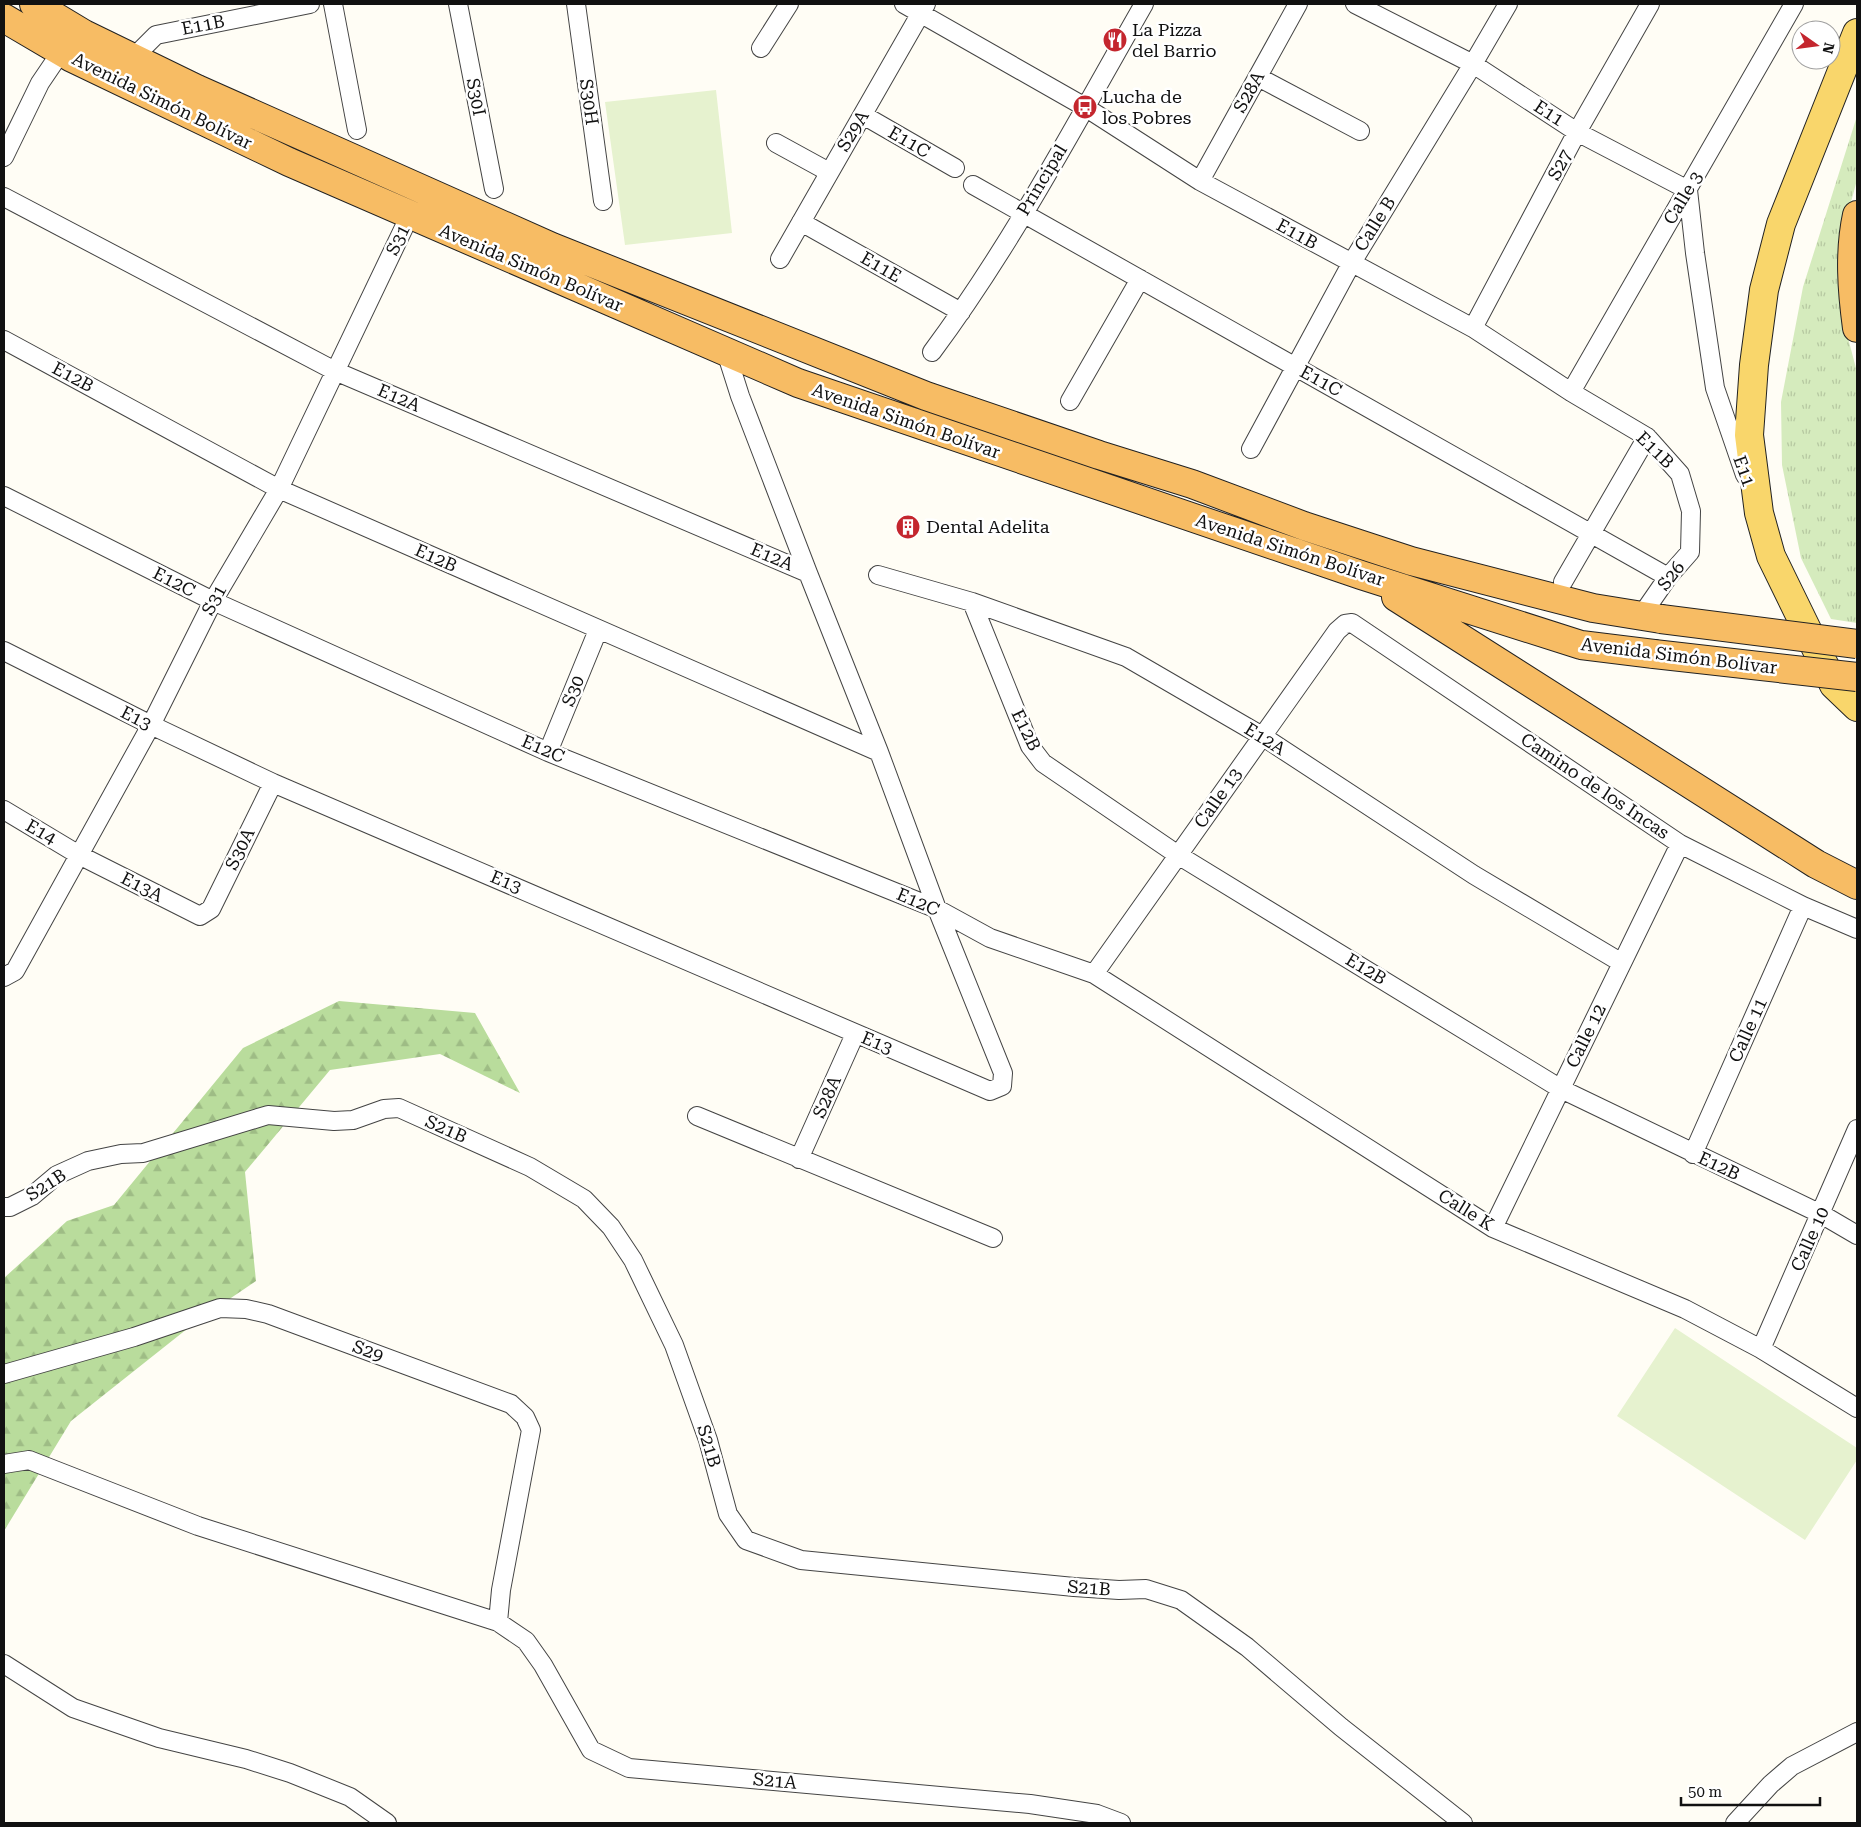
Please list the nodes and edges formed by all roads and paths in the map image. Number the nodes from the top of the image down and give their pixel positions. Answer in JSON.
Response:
{"nodes":[{"id":1,"x":34,"y":4,"type":"edge"},
{"id":2,"x":310,"y":4,"type":"edge"},
{"id":3,"x":333,"y":4,"type":"edge"},
{"id":4,"x":458,"y":4,"type":"edge"},
{"id":5,"x":576,"y":4,"type":"edge"},
{"id":6,"x":788,"y":4,"type":"edge"},
{"id":7,"x":904,"y":4,"type":"edge"},
{"id":8,"x":1144,"y":4,"type":"edge"},
{"id":9,"x":1298,"y":4,"type":"edge"},
{"id":10,"x":1355,"y":4,"type":"edge"},
{"id":11,"x":1508,"y":4,"type":"edge"},
{"id":12,"x":1650,"y":4,"type":"edge"},
{"id":13,"x":1794,"y":4,"type":"edge"},
{"id":14,"x":923,"y":9,"type":"edge"},
{"id":15,"x":4,"y":18,"type":"edge"},
{"id":16,"x":1857,"y":33,"type":"edge"},
{"id":17,"x":761,"y":48,"type":"dead end"},
{"id":18,"x":61,"y":52,"type":"junction"},
{"id":19,"x":133,"y":58,"type":"junction"},
{"id":20,"x":1473,"y":64,"type":"junction"},
{"id":21,"x":1258,"y":76,"type":"junction"},
{"id":22,"x":1085,"y":107,"type":"junction"},
{"id":23,"x":863,"y":116,"type":"junction"},
{"id":24,"x":357,"y":130,"type":"dead end"},
{"id":25,"x":1360,"y":131,"type":"dead end"},
{"id":26,"x":1577,"y":132,"type":"junction"},
{"id":27,"x":776,"y":143,"type":"dead end"},
{"id":28,"x":4,"y":157,"type":"edge"},
{"id":29,"x":955,"y":168,"type":"dead end"},
{"id":30,"x":829,"y":172,"type":"junction"},
{"id":31,"x":1200,"y":181,"type":"junction"},
{"id":32,"x":973,"y":185,"type":"dead end"},
{"id":33,"x":494,"y":189,"type":"dead end"},
{"id":34,"x":1688,"y":190,"type":"junction"},
{"id":35,"x":4,"y":197,"type":"edge"},
{"id":36,"x":602,"y":201,"type":"dead end"},
{"id":37,"x":1023,"y":213,"type":"junction"},
{"id":38,"x":1857,"y":215,"type":"edge"},
{"id":39,"x":410,"y":216,"type":"junction"},
{"id":40,"x":801,"y":222,"type":"junction"},
{"id":41,"x":1665,"y":228,"type":"junction"},
{"id":42,"x":1695,"y":253,"type":"junction"},
{"id":43,"x":780,"y":259,"type":"dead end"},
{"id":44,"x":1351,"y":264,"type":"junction"},
{"id":45,"x":1140,"y":279,"type":"junction"},
{"id":46,"x":961,"y":312,"type":"junction"},
{"id":47,"x":1473,"y":328,"type":"junction"},
{"id":48,"x":1857,"y":328,"type":"edge"},
{"id":49,"x":4,"y":340,"type":"edge"},
{"id":50,"x":726,"y":352,"type":"junction"},
{"id":51,"x":932,"y":352,"type":"dead end"},
{"id":52,"x":1297,"y":368,"type":"junction"},
{"id":53,"x":335,"y":371,"type":"junction"},
{"id":54,"x":1571,"y":392,"type":"junction"},
{"id":55,"x":1070,"y":401,"type":"dead end"},
{"id":56,"x":1647,"y":437,"type":"junction"},
{"id":57,"x":1251,"y":449,"type":"dead end"},
{"id":58,"x":1680,"y":474,"type":"joint"},
{"id":59,"x":279,"y":489,"type":"junction"},
{"id":60,"x":4,"y":496,"type":"edge"},
{"id":61,"x":1759,"y":513,"type":"junction"},
{"id":62,"x":1590,"y":533,"type":"junction"},
{"id":63,"x":808,"y":573,"type":"junction"},
{"id":64,"x":1361,"y":574,"type":"junction"},
{"id":65,"x":878,"y":575,"type":"dead end"},
{"id":66,"x":1668,"y":577,"type":"junction"},
{"id":67,"x":1562,"y":582,"type":"dead end"},
{"id":68,"x":213,"y":601,"type":"junction"},
{"id":69,"x":972,"y":602,"type":"junction"},
{"id":70,"x":1651,"y":617,"type":"junction"},
{"id":71,"x":1345,"y":624,"type":"joint"},
{"id":72,"x":598,"y":630,"type":"junction"},
{"id":73,"x":1857,"y":644,"type":"edge"},
{"id":74,"x":4,"y":651,"type":"edge"},
{"id":75,"x":1857,"y":677,"type":"edge"},
{"id":76,"x":1857,"y":707,"type":"edge"},
{"id":77,"x":151,"y":725,"type":"junction"},
{"id":78,"x":1262,"y":736,"type":"junction"},
{"id":79,"x":548,"y":752,"type":"junction"},
{"id":80,"x":879,"y":752,"type":"junction"},
{"id":81,"x":272,"y":783,"type":"junction"},
{"id":82,"x":4,"y":810,"type":"edge"},
{"id":83,"x":1680,"y":844,"type":"junction"},
{"id":84,"x":79,"y":855,"type":"junction"},
{"id":85,"x":1178,"y":855,"type":"junction"},
{"id":86,"x":1857,"y":885,"type":"edge"},
{"id":87,"x":1803,"y":906,"type":"junction"},
{"id":88,"x":937,"y":909,"type":"junction"},
{"id":89,"x":206,"y":914,"type":"joint"},
{"id":90,"x":1857,"y":929,"type":"edge"},
{"id":91,"x":1622,"y":963,"type":"junction"},
{"id":92,"x":1094,"y":974,"type":"junction"},
{"id":93,"x":5,"y":977,"type":"edge"},
{"id":94,"x":855,"y":1034,"type":"junction"},
{"id":95,"x":1561,"y":1089,"type":"junction"},
{"id":96,"x":698,"y":1116,"type":"dead end"},
{"id":97,"x":1857,"y":1129,"type":"edge"},
{"id":98,"x":1693,"y":1154,"type":"junction"},
{"id":99,"x":799,"y":1159,"type":"junction"},
{"id":100,"x":4,"y":1207,"type":"edge"},
{"id":101,"x":1821,"y":1214,"type":"junction"},
{"id":102,"x":1493,"y":1228,"type":"junction"},
{"id":103,"x":1857,"y":1235,"type":"edge"},
{"id":104,"x":993,"y":1238,"type":"dead end"},
{"id":105,"x":1761,"y":1349,"type":"junction"},
{"id":106,"x":4,"y":1374,"type":"edge"},
{"id":107,"x":1857,"y":1408,"type":"edge"},
{"id":108,"x":4,"y":1464,"type":"edge"},
{"id":109,"x":498,"y":1622,"type":"junction"},
{"id":110,"x":4,"y":1664,"type":"edge"},
{"id":111,"x":1857,"y":1732,"type":"edge"},
{"id":112,"x":387,"y":1823,"type":"edge"},
{"id":113,"x":1121,"y":1823,"type":"edge"},
{"id":114,"x":1463,"y":1823,"type":"edge"},
{"id":115,"x":1735,"y":1823,"type":"edge"}],
"edges":[{"from":1,"to":19,"type":"highway","name":"Avenida Simón Bolívar"},
{"from":2,"to":19,"type":"street","name":"E11B"},
{"from":3,"to":24,"type":"street"},
{"from":4,"to":33,"type":"street","name":"S30I"},
{"from":5,"to":36,"type":"street","name":"S30H"},
{"from":6,"to":17,"type":"street"},
{"from":7,"to":14,"type":"street","name":"E11B"},
{"from":8,"to":22,"type":"street","name":"Principal"},
{"from":9,"to":21,"type":"street","name":"S28A"},
{"from":10,"to":20,"type":"street","name":"E11"},
{"from":11,"to":20,"type":"street","name":"Calle B"},
{"from":12,"to":26,"type":"street","name":"S27"},
{"from":13,"to":34,"type":"street","name":"Calle 3"},
{"from":14,"to":22,"type":"street","name":"E11B"},
{"from":14,"to":23,"type":"street","name":"S29A"},
{"from":15,"to":18,"type":"highway","name":"Avenida Simón Bolívar"},
{"from":16,"to":61,"type":"main road"},
{"from":18,"to":28,"type":"street"},
{"from":18,"to":39,"type":"highway","name":"Avenida Simón Bolívar"},
{"from":19,"to":70,"type":"highway","name":"Avenida Simón Bolívar"},
{"from":20,"to":26,"type":"street","name":"E11"},
{"from":20,"to":44,"type":"street","name":"Calle B"},
{"from":21,"to":25,"type":"street"},
{"from":21,"to":31,"type":"street","name":"S28A"},
{"from":22,"to":31,"type":"street","name":"E11B"},
{"from":22,"to":37,"type":"street","name":"Principal"},
{"from":23,"to":29,"type":"street","name":"E11C"},
{"from":23,"to":30,"type":"street","name":"S29A"},
{"from":26,"to":34,"type":"street","name":"E11"},
{"from":26,"to":47,"type":"street","name":"S27"},
{"from":27,"to":30,"type":"street"},
{"from":30,"to":40,"type":"street","name":"S29A"},
{"from":31,"to":44,"type":"street","name":"E11B"},
{"from":32,"to":37,"type":"street","name":"E11C"},
{"from":34,"to":41,"type":"street","name":"Calle 3"},
{"from":34,"to":42,"type":"street","name":"E11"},
{"from":35,"to":53,"type":"street","name":"E12A"},
{"from":37,"to":45,"type":"street","name":"E11C"},
{"from":37,"to":46,"type":"street","name":"Principal"},
{"from":38,"to":48,"type":"highway"},
{"from":39,"to":50,"type":"highway","name":"Avenida Simón Bolívar"},
{"from":39,"to":53,"type":"street","name":"S31"},
{"from":40,"to":43,"type":"street","name":"S29A"},
{"from":40,"to":46,"type":"street","name":"E11E"},
{"from":41,"to":42,"type":"street"},
{"from":41,"to":54,"type":"street","name":"Calle 3"},
{"from":42,"to":61,"type":"street","name":"E11"},
{"from":44,"to":47,"type":"street","name":"E11B"},
{"from":44,"to":52,"type":"street","name":"Calle B"},
{"from":45,"to":52,"type":"street","name":"E11C"},
{"from":45,"to":55,"type":"street"},
{"from":46,"to":51,"type":"street","name":"Principal"},
{"from":47,"to":54,"type":"street","name":"E11B"},
{"from":49,"to":59,"type":"street","name":"E12B"},
{"from":50,"to":63,"type":"street"},
{"from":50,"to":64,"type":"highway","name":"Avenida Simón Bolívar"},
{"from":52,"to":57,"type":"street","name":"Calle B"},
{"from":52,"to":62,"type":"street","name":"E11C"},
{"from":53,"to":59,"type":"street","name":"S31"},
{"from":53,"to":63,"type":"street","name":"E12A"},
{"from":54,"to":56,"type":"street","name":"E11B"},
{"from":56,"to":58,"type":"street","name":"E11B"},
{"from":56,"to":62,"type":"street"},
{"from":58,"to":66,"type":"street","name":"S26"},
{"from":59,"to":68,"type":"street","name":"S31"},
{"from":59,"to":72,"type":"street","name":"E12B"},
{"from":60,"to":68,"type":"street","name":"E12C"},
{"from":61,"to":76,"type":"main road"},
{"from":62,"to":66,"type":"street","name":"E11C"},
{"from":62,"to":67,"type":"street"},
{"from":63,"to":80,"type":"street"},
{"from":64,"to":75,"type":"highway","name":"Avenida Simón Bolívar","bridge":true},
{"from":64,"to":86,"type":"highway"},
{"from":65,"to":69,"type":"street","name":"E12A"},
{"from":66,"to":70,"type":"street","name":"S26"},
{"from":68,"to":77,"type":"street","name":"S31"},
{"from":68,"to":79,"type":"street","name":"E12C"},
{"from":69,"to":78,"type":"street","name":"E12A"},
{"from":69,"to":85,"type":"street","name":"E12B"},
{"from":70,"to":73,"type":"highway","name":"Avenida Simón Bolívar","bridge":true},
{"from":71,"to":78,"type":"street","name":"Calle 13"},
{"from":71,"to":83,"type":"street","name":"Camino de los Incas"},
{"from":72,"to":79,"type":"street","name":"S30"},
{"from":72,"to":80,"type":"street","name":"E12B"},
{"from":74,"to":77,"type":"street","name":"E13"},
{"from":77,"to":81,"type":"street","name":"E13"},
{"from":77,"to":84,"type":"street","name":"S31"},
{"from":78,"to":85,"type":"street","name":"Calle 13"},
{"from":78,"to":91,"type":"street","name":"E12A"},
{"from":79,"to":88,"type":"street","name":"E12C"},
{"from":80,"to":88,"type":"street"},
{"from":81,"to":89,"type":"street","name":"S30A"},
{"from":81,"to":94,"type":"street","name":"E13"},
{"from":82,"to":84,"type":"street","name":"E14"},
{"from":83,"to":87,"type":"street","name":"Camino de los Incas"},
{"from":83,"to":91,"type":"street","name":"Calle 12"},
{"from":84,"to":89,"type":"street","name":"E13A"},
{"from":84,"to":93,"type":"street","name":"S31"},
{"from":85,"to":92,"type":"street","name":"Calle 13"},
{"from":85,"to":95,"type":"street","name":"E12B"},
{"from":87,"to":90,"type":"street","name":"Camino de los Incas"},
{"from":87,"to":98,"type":"street","name":"Calle 11"},
{"from":88,"to":92,"type":"street","name":"E12C"},
{"from":88,"to":94,"type":"street","name":"E13"},
{"from":91,"to":95,"type":"street","name":"Calle 12"},
{"from":92,"to":102,"type":"street","name":"Calle K"},
{"from":94,"to":99,"type":"street","name":"S28A"},
{"from":95,"to":98,"type":"street","name":"E12B"},
{"from":95,"to":102,"type":"street","name":"Calle 12"},
{"from":96,"to":99,"type":"street"},
{"from":97,"to":101,"type":"street","name":"Calle 10"},
{"from":98,"to":101,"type":"street","name":"E12B"},
{"from":99,"to":104,"type":"street"},
{"from":100,"to":114,"type":"street","name":"S21B"},
{"from":101,"to":103,"type":"street","name":"E12B"},
{"from":101,"to":105,"type":"street","name":"Calle 10"},
{"from":102,"to":105,"type":"street","name":"Calle K"},
{"from":105,"to":107,"type":"street","name":"Calle K"},
{"from":106,"to":109,"type":"street","name":"S29"},
{"from":108,"to":109,"type":"street","name":"S21A"},
{"from":109,"to":113,"type":"street","name":"S21A"},
{"from":110,"to":112,"type":"street"},
{"from":111,"to":115,"type":"street"}]}
